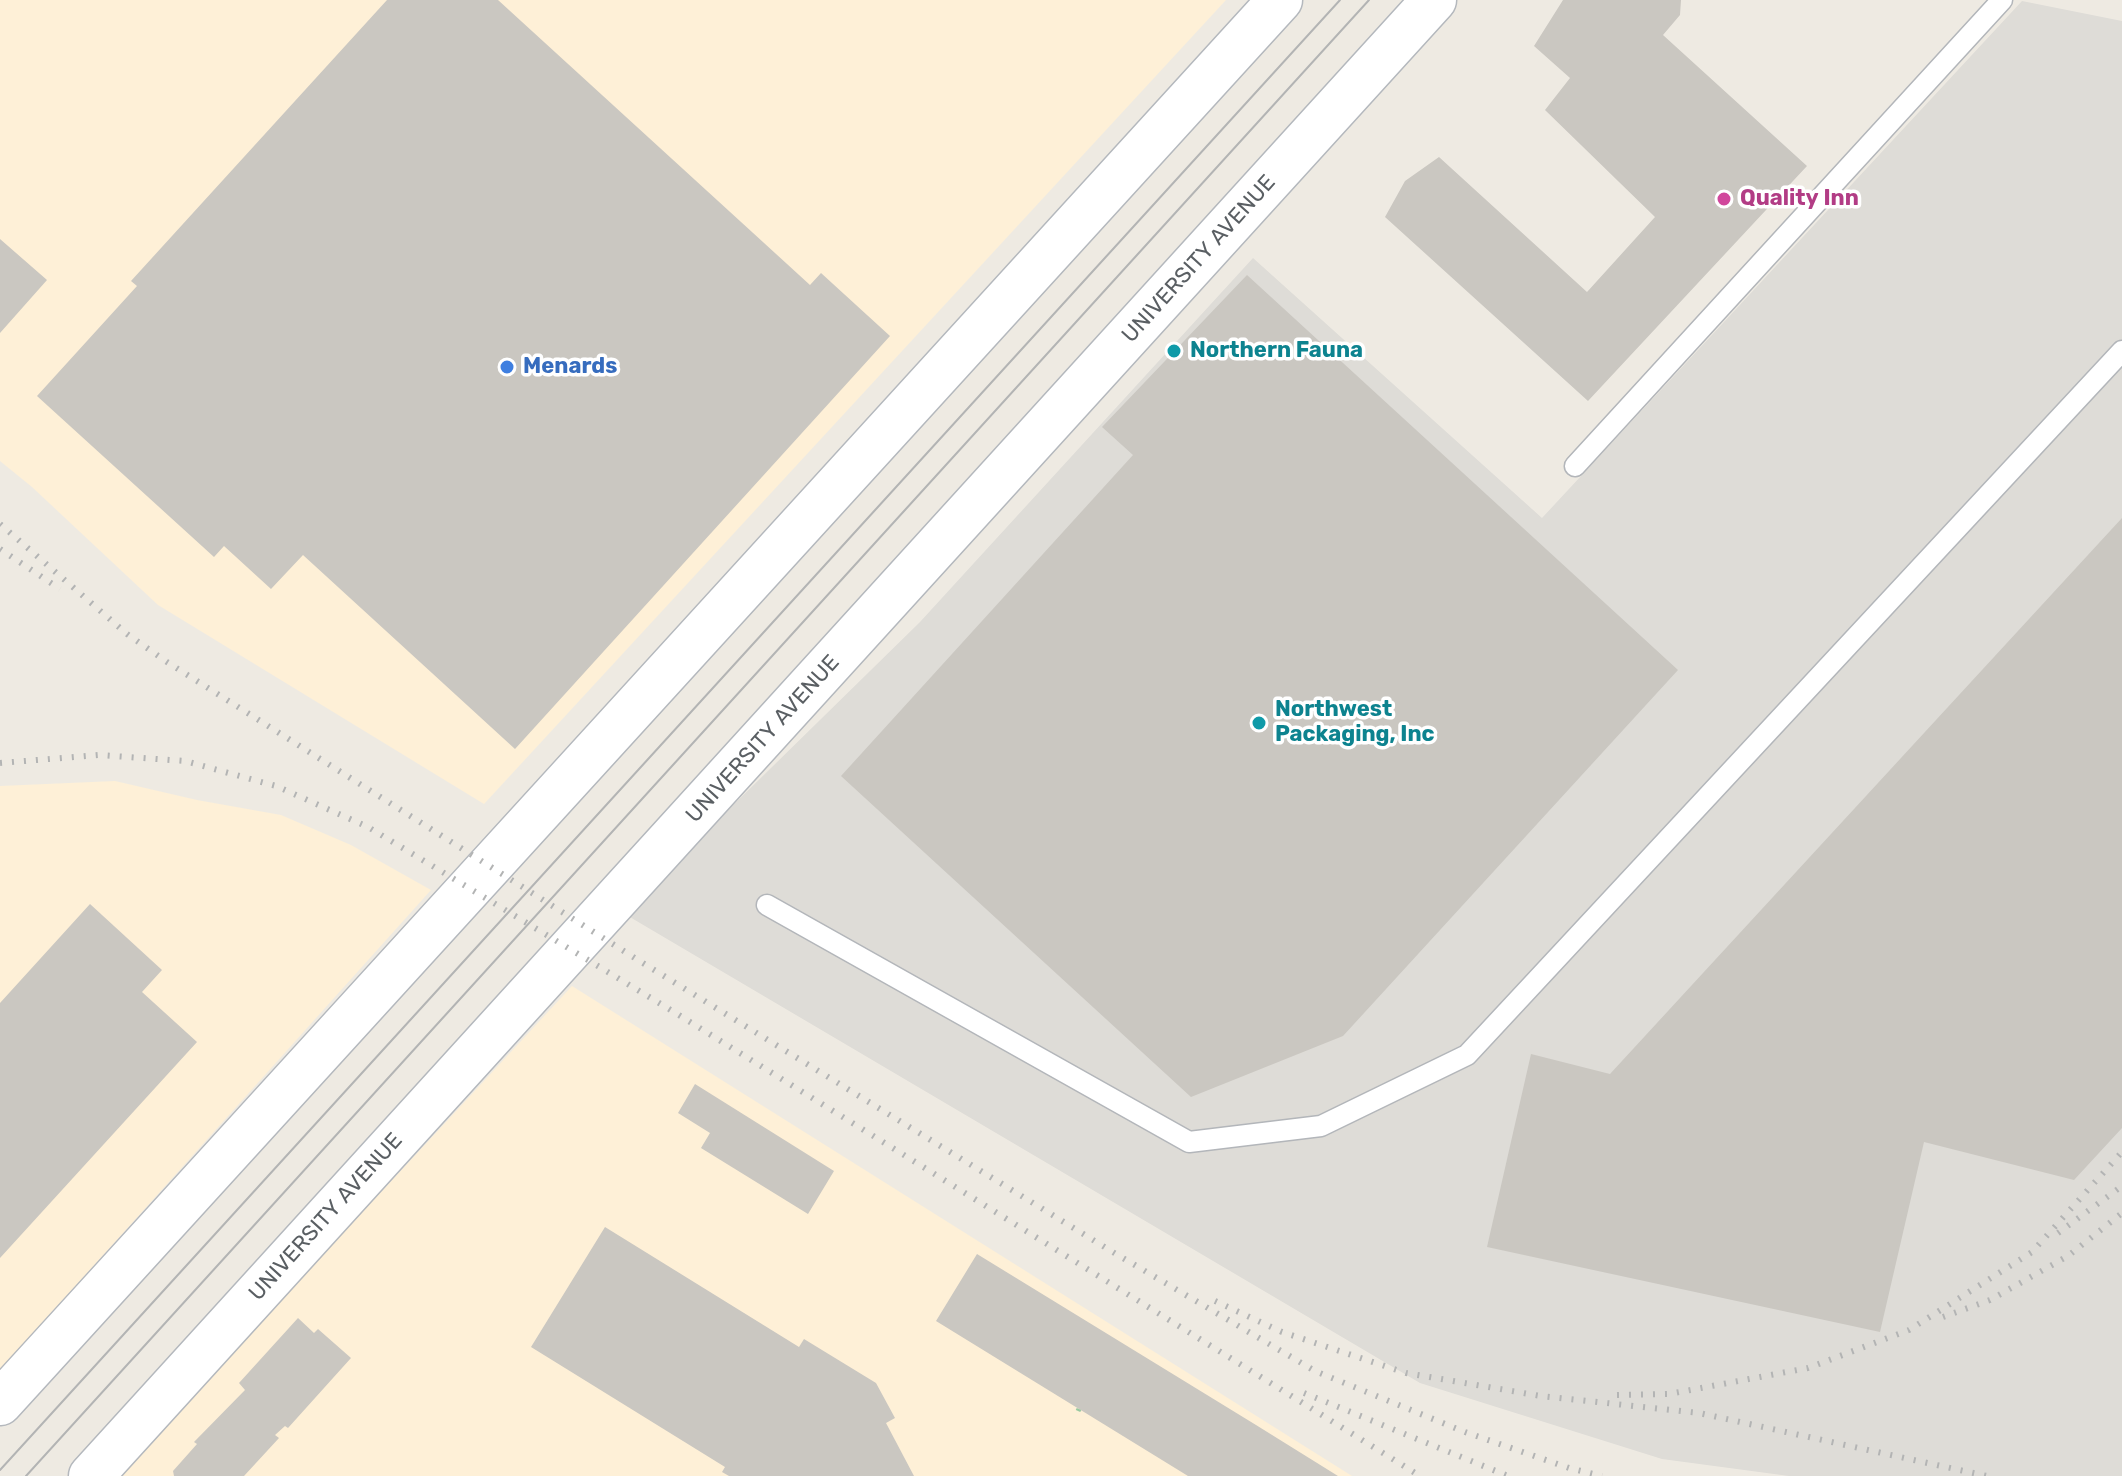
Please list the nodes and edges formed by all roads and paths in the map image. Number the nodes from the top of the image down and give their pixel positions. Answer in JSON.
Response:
{"nodes":[{"id":1,"x":1280,"y":0,"type":"edge"},
{"id":2,"x":1434,"y":0,"type":"edge"},
{"id":3,"x":2002,"y":0,"type":"edge"},
{"id":4,"x":2122,"y":351,"type":"edge"},
{"id":5,"x":1575,"y":466,"type":"dead end"},
{"id":6,"x":767,"y":905,"type":"dead end"},
{"id":7,"x":0,"y":1403,"type":"edge"},
{"id":8,"x":91,"y":1476,"type":"edge"}],
"edges":[{"from":1,"to":7,"type":"main road"},
{"from":2,"to":8,"type":"main road","name":"UNIVERSITY AVENUE"},
{"from":3,"to":5,"type":"lane"},
{"from":4,"to":6,"type":"lane"}]}
